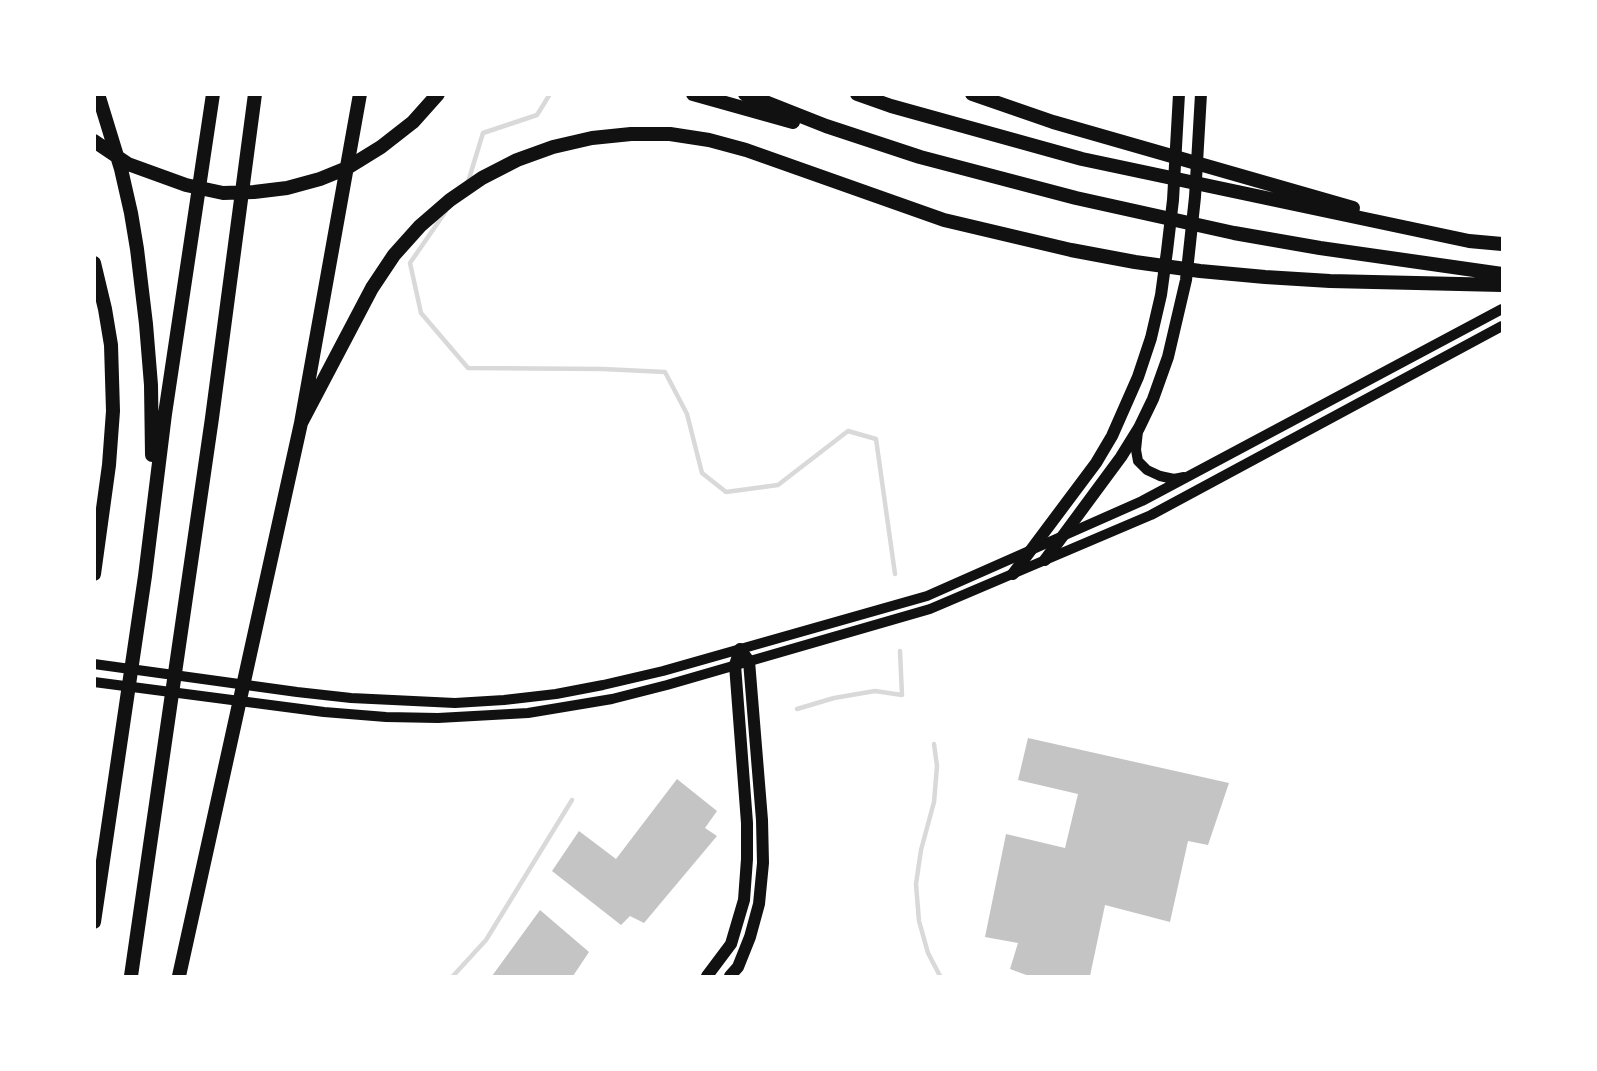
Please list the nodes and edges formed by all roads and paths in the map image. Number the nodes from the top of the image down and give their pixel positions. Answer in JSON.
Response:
{"nodes":[{"id":1,"x":97,"y":94,"type":"edge"},
{"id":2,"x":213,"y":94,"type":"edge"},
{"id":3,"x":255,"y":94,"type":"edge"},
{"id":4,"x":360,"y":94,"type":"edge"},
{"id":5,"x":438,"y":94,"type":"edge"},
{"id":6,"x":693,"y":94,"type":"edge"},
{"id":7,"x":746,"y":94,"type":"edge"},
{"id":8,"x":857,"y":94,"type":"edge"},
{"id":9,"x":972,"y":94,"type":"edge"},
{"id":10,"x":1179,"y":94,"type":"edge"},
{"id":11,"x":1201,"y":94,"type":"edge"},
{"id":12,"x":94,"y":141,"type":"edge"},
{"id":13,"x":920,"y":157,"type":"junction"},
{"id":14,"x":1469,"y":241,"type":"junction"},
{"id":15,"x":1503,"y":244,"type":"edge"},
{"id":16,"x":94,"y":263,"type":"edge"},
{"id":17,"x":1503,"y":274,"type":"edge"},
{"id":18,"x":1503,"y":285,"type":"edge"},
{"id":19,"x":1503,"y":309,"type":"edge"},
{"id":20,"x":1503,"y":327,"type":"edge"},
{"id":21,"x":301,"y":423,"type":"junction"},
{"id":22,"x":1139,"y":428,"type":"junction"},
{"id":23,"x":1187,"y":477,"type":"junction"},
{"id":24,"x":1063,"y":536,"type":"junction"},
{"id":25,"x":150,"y":538,"type":"junction"},
{"id":26,"x":1030,"y":550,"type":"junction"},
{"id":27,"x":1045,"y":560,"type":"junction"},
{"id":28,"x":94,"y":574,"type":"edge"},
{"id":29,"x":1013,"y":574,"type":"junction"},
{"id":30,"x":740,"y":649,"type":"junction"},
{"id":31,"x":749,"y":661,"type":"junction"},
{"id":32,"x":94,"y":664,"type":"edge"},
{"id":33,"x":735,"y":665,"type":"junction"},
{"id":34,"x":94,"y":682,"type":"edge"},
{"id":35,"x":94,"y":922,"type":"edge"},
{"id":36,"x":131,"y":976,"type":"edge"},
{"id":37,"x":179,"y":976,"type":"edge"},
{"id":38,"x":707,"y":976,"type":"edge"},
{"id":39,"x":730,"y":976,"type":"edge"}],
"edges":[{"from":1,"to":25,"type":"highway"},
{"from":2,"to":25,"type":"highway"},
{"from":3,"to":36,"type":"highway"},
{"from":4,"to":21,"type":"highway"},
{"from":5,"to":12,"type":"highway"},
{"from":6,"to":13,"type":"highway"},
{"from":7,"to":13,"type":"highway"},
{"from":8,"to":14,"type":"highway"},
{"from":9,"to":14,"type":"highway"},
{"from":10,"to":26,"type":"main road"},
{"from":11,"to":22,"type":"main road"},
{"from":13,"to":17,"type":"highway"},
{"from":14,"to":15,"type":"highway"},
{"from":16,"to":28,"type":"highway"},
{"from":18,"to":21,"type":"highway"},
{"from":19,"to":23,"type":"main road"},
{"from":20,"to":27,"type":"main road"},
{"from":21,"to":37,"type":"highway"},
{"from":22,"to":23,"type":"main road"},
{"from":22,"to":24,"type":"main road"},
{"from":23,"to":24,"type":"main road"},
{"from":24,"to":26,"type":"main road"},
{"from":24,"to":27,"type":"main road"},
{"from":25,"to":35,"type":"highway"},
{"from":26,"to":29,"type":"main road"},
{"from":26,"to":30,"type":"main road"},
{"from":27,"to":29,"type":"main road"},
{"from":29,"to":31,"type":"main road"},
{"from":30,"to":31,"type":"main road"},
{"from":30,"to":32,"type":"main road"},
{"from":30,"to":33,"type":"main road"},
{"from":31,"to":33,"type":"main road"},
{"from":31,"to":39,"type":"main road"},
{"from":33,"to":34,"type":"main road"},
{"from":33,"to":38,"type":"main road"}]}
